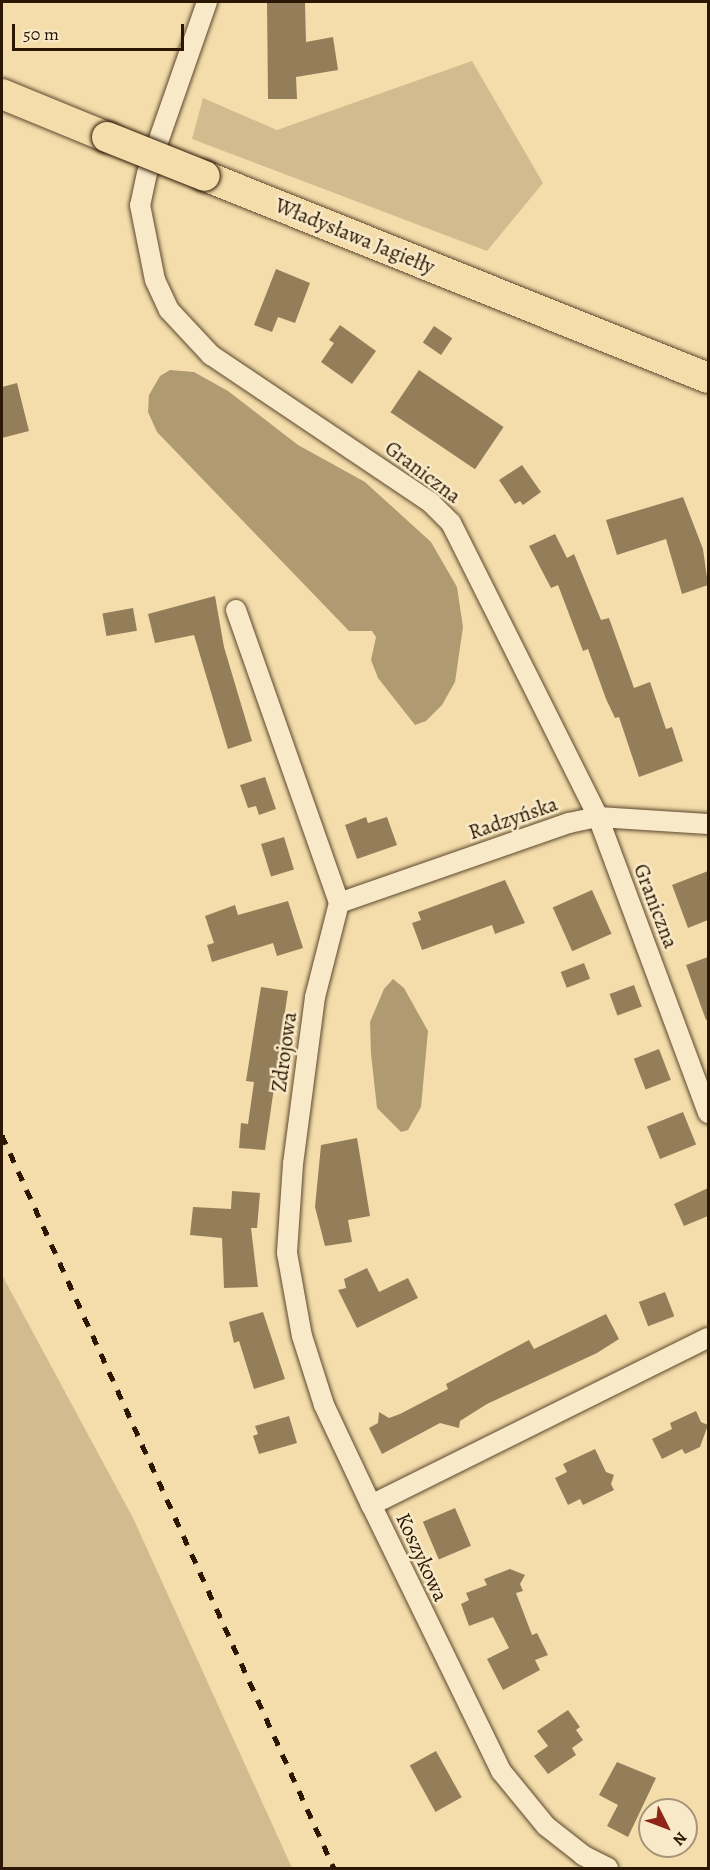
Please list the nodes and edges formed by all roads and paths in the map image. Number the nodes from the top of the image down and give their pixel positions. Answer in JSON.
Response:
{"nodes":[{"id":1,"x":207,"y":2,"type":"edge"},
{"id":2,"x":2,"y":94,"type":"edge"},
{"id":3,"x":708,"y":378,"type":"edge"},
{"id":4,"x":236,"y":610,"type":"dead end"},
{"id":5,"x":597,"y":817,"type":"junction"},
{"id":6,"x":708,"y":824,"type":"edge"},
{"id":7,"x":339,"y":903,"type":"junction"},
{"id":8,"x":708,"y":1113,"type":"edge"},
{"id":9,"x":708,"y":1338,"type":"edge"},
{"id":10,"x":371,"y":1505,"type":"junction"},
{"id":11,"x":608,"y":1869,"type":"edge"}],
"edges":[{"from":1,"to":5,"type":"street","name":"Graniczna"},
{"from":2,"to":3,"type":"main road","name":"Władysława Jagiełły","bridge":true},
{"from":4,"to":7,"type":"street"},
{"from":5,"to":6,"type":"street","name":"Radzyńska"},
{"from":5,"to":7,"type":"street","name":"Radzyńska"},
{"from":5,"to":8,"type":"street","name":"Graniczna"},
{"from":7,"to":10,"type":"street","name":"Zdrojowa"},
{"from":9,"to":10,"type":"street","name":"Koszykowa"},
{"from":10,"to":11,"type":"street","name":"Koszykowa"}]}
